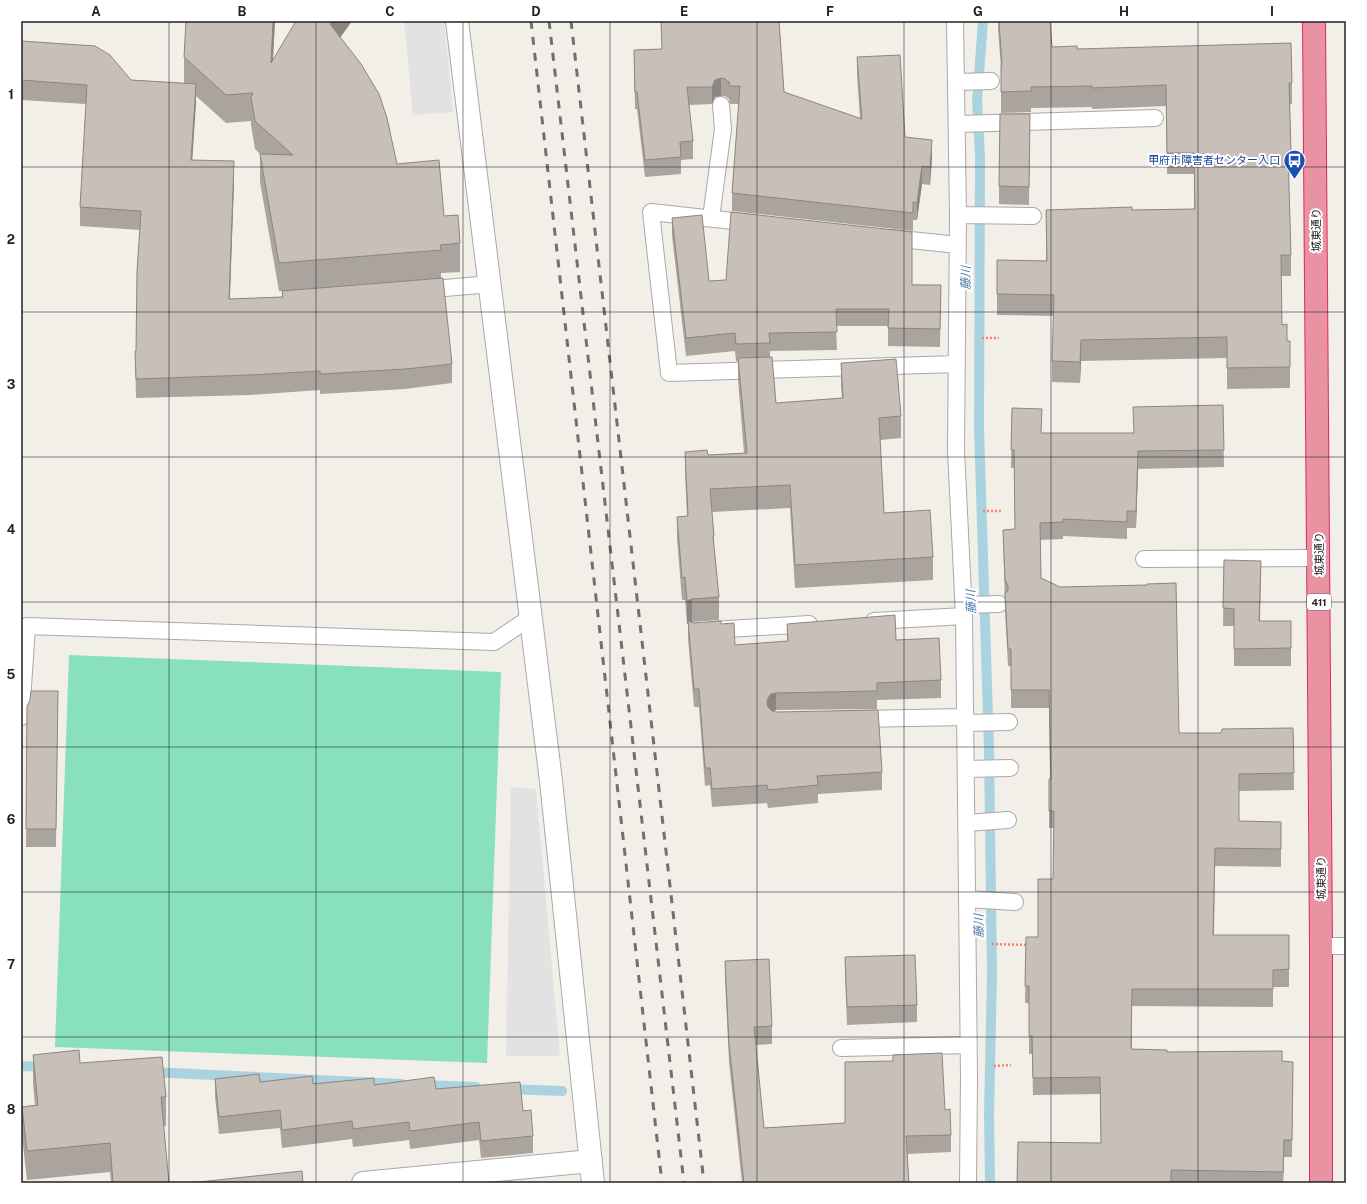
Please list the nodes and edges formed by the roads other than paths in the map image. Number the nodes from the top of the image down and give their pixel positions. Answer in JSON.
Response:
{"nodes":[{"id":1,"x":457,"y":21,"type":"edge"},
{"id":2,"x":955,"y":21,"type":"edge"},
{"id":3,"x":1314,"y":21,"type":"edge"},
{"id":4,"x":991,"y":81,"type":"dead end"},
{"id":5,"x":962,"y":82,"type":"junction"},
{"id":6,"x":721,"y":105,"type":"dead end"},
{"id":7,"x":1155,"y":118,"type":"dead end"},
{"id":8,"x":958,"y":124,"type":"junction"},
{"id":9,"x":962,"y":215,"type":"junction"},
{"id":10,"x":1033,"y":216,"type":"dead end"},
{"id":11,"x":711,"y":218,"type":"junction"},
{"id":12,"x":765,"y":224,"type":"edge"},
{"id":13,"x":873,"y":236,"type":"edge"},
{"id":14,"x":958,"y":245,"type":"junction"},
{"id":15,"x":491,"y":284,"type":"junction"},
{"id":16,"x":403,"y":291,"type":"edge"},
{"id":17,"x":958,"y":364,"type":"junction"},
{"id":18,"x":1319,"y":558,"type":"junction"},
{"id":19,"x":1144,"y":559,"type":"dead end"},
{"id":20,"x":999,"y":604,"type":"dead end"},
{"id":21,"x":967,"y":609,"type":"junction"},
{"id":22,"x":531,"y":617,"type":"junction"},
{"id":23,"x":856,"y":622,"type":"edge"},
{"id":24,"x":825,"y":624,"type":"edge"},
{"id":25,"x":700,"y":630,"type":"edge"},
{"id":26,"x":21,"y":717,"type":"edge"},
{"id":27,"x":847,"y":719,"type":"edge"},
{"id":28,"x":969,"y":721,"type":"junction"},
{"id":29,"x":1010,"y":722,"type":"dead end"},
{"id":30,"x":971,"y":768,"type":"junction"},
{"id":31,"x":1010,"y":768,"type":"dead end"},
{"id":32,"x":1008,"y":820,"type":"dead end"},
{"id":33,"x":972,"y":822,"type":"junction"},
{"id":34,"x":973,"y":900,"type":"junction"},
{"id":35,"x":1015,"y":902,"type":"dead end"},
{"id":36,"x":1322,"y":946,"type":"junction"},
{"id":37,"x":1346,"y":946,"type":"edge"},
{"id":38,"x":969,"y":1045,"type":"junction"},
{"id":39,"x":841,"y":1048,"type":"dead end"},
{"id":40,"x":591,"y":1161,"type":"junction"},
{"id":41,"x":363,"y":1183,"type":"edge"},
{"id":42,"x":593,"y":1183,"type":"edge"},
{"id":43,"x":968,"y":1183,"type":"edge"},
{"id":44,"x":1322,"y":1183,"type":"edge"}],
"edges":[{"from":1,"to":15,"type":"street"},
{"from":2,"to":5,"type":"lane"},
{"from":3,"to":18,"type":"highway","name":"城東通り","number":"411"},
{"from":4,"to":5,"type":"lane"},
{"from":5,"to":8,"type":"lane"},
{"from":6,"to":11,"type":"lane"},
{"from":7,"to":8,"type":"lane"},
{"from":8,"to":9,"type":"lane"},
{"from":9,"to":10,"type":"lane"},
{"from":9,"to":14,"type":"lane"},
{"from":11,"to":12,"type":"lane"},
{"from":11,"to":17,"type":"lane"},
{"from":13,"to":14,"type":"lane"},
{"from":14,"to":17,"type":"lane"},
{"from":15,"to":16,"type":"lane"},
{"from":15,"to":22,"type":"street"},
{"from":17,"to":21,"type":"lane"},
{"from":18,"to":19,"type":"lane"},
{"from":18,"to":36,"type":"highway","name":"城東通り","number":"411"},
{"from":20,"to":21,"type":"lane"},
{"from":21,"to":23,"type":"lane"},
{"from":21,"to":28,"type":"lane"},
{"from":22,"to":26,"type":"lane"},
{"from":22,"to":40,"type":"street"},
{"from":24,"to":25,"type":"lane"},
{"from":27,"to":28,"type":"lane"},
{"from":28,"to":29,"type":"lane"},
{"from":28,"to":30,"type":"lane"},
{"from":30,"to":31,"type":"lane"},
{"from":30,"to":33,"type":"lane"},
{"from":32,"to":33,"type":"lane"},
{"from":33,"to":34,"type":"lane"},
{"from":34,"to":35,"type":"lane"},
{"from":34,"to":38,"type":"lane"},
{"from":36,"to":37,"type":"lane"},
{"from":36,"to":44,"type":"highway","name":"城東通り","number":"411"},
{"from":38,"to":39,"type":"lane"},
{"from":38,"to":43,"type":"lane"},
{"from":40,"to":41,"type":"street"},
{"from":40,"to":42,"type":"street"}]}
